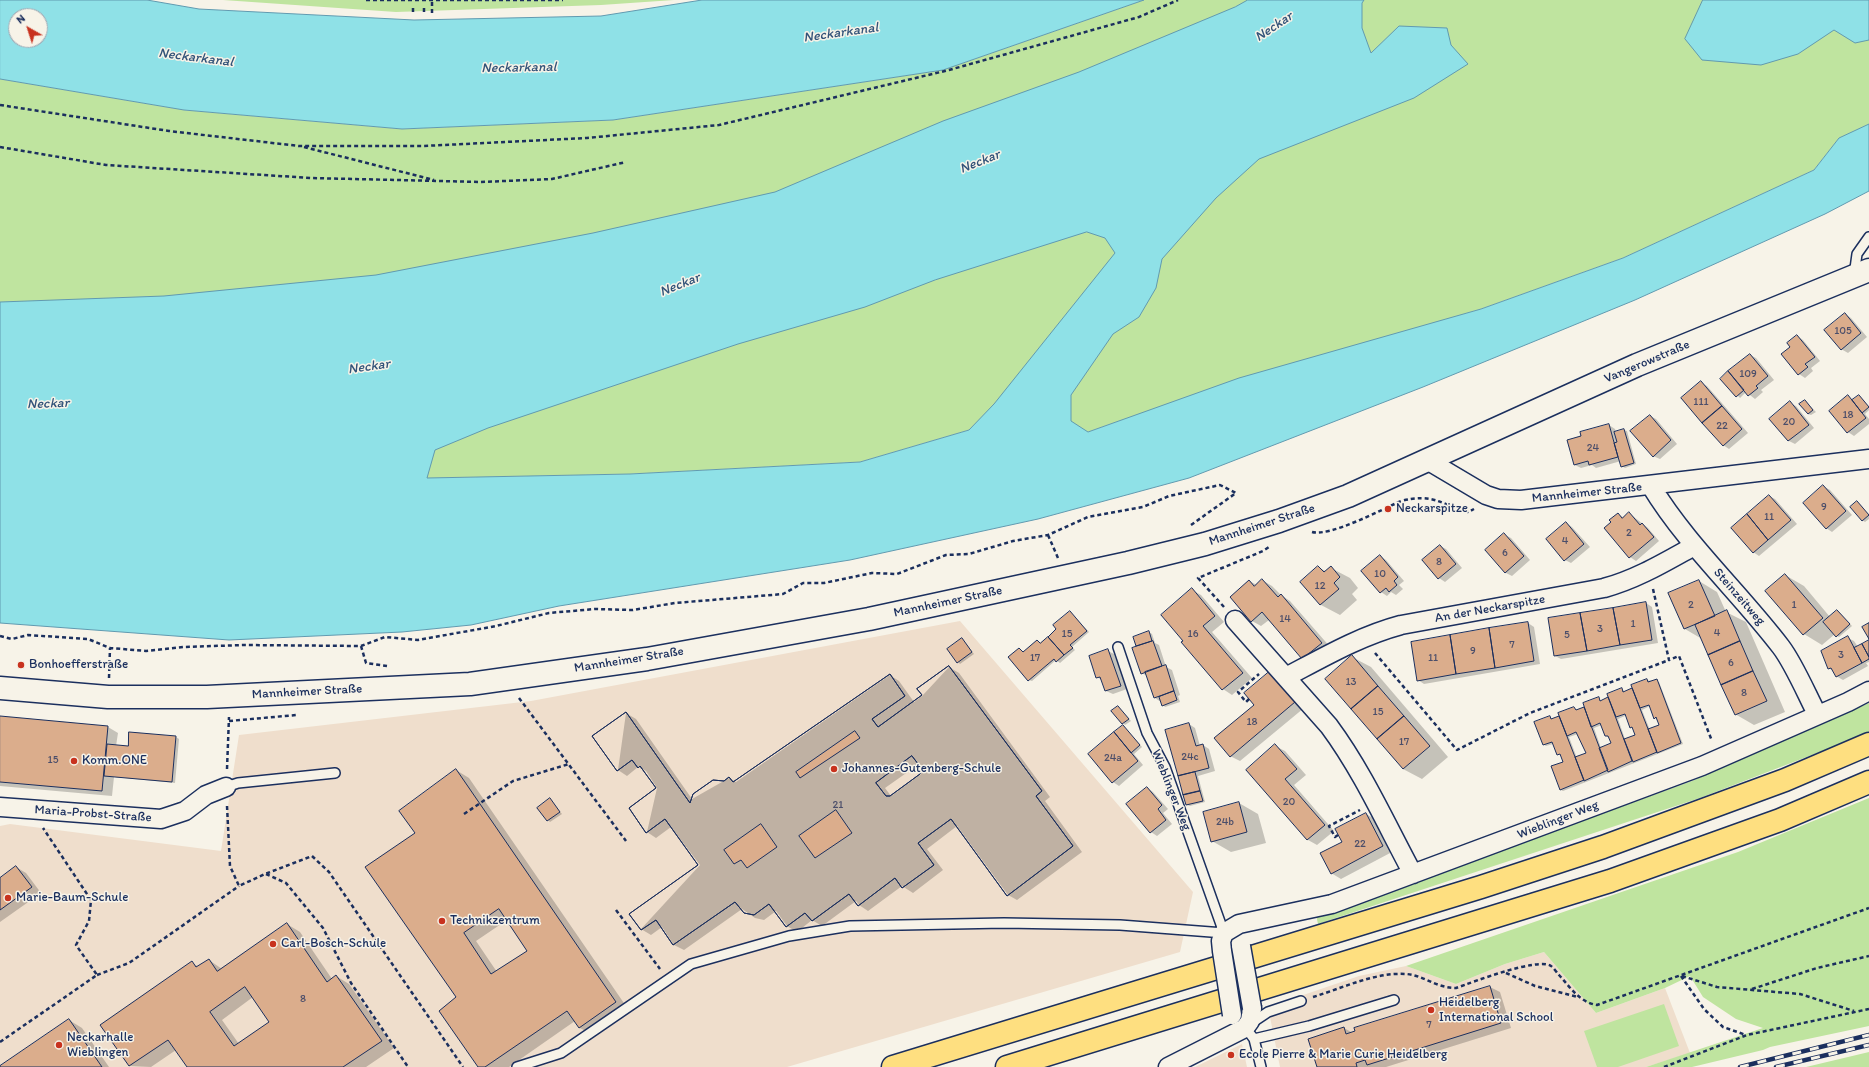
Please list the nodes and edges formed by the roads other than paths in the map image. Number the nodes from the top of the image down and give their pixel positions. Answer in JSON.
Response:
{"nodes":[{"id":1,"x":1869,"y":237,"type":"edge"},
{"id":2,"x":1861,"y":273,"type":"edge"},
{"id":3,"x":1869,"y":459,"type":"edge"},
{"id":4,"x":1427,"y":460,"type":"junction"},
{"id":5,"x":1651,"y":486,"type":"junction"},
{"id":6,"x":1694,"y":546,"type":"junction"},
{"id":7,"x":1235,"y":620,"type":"road end"},
{"id":8,"x":1118,"y":647,"type":"dead end"},
{"id":9,"x":1286,"y":676,"type":"junction"},
{"id":10,"x":0,"y":688,"type":"edge"},
{"id":11,"x":1869,"y":691,"type":"edge"},
{"id":12,"x":1817,"y":714,"type":"junction"},
{"id":13,"x":1869,"y":744,"type":"edge"},
{"id":14,"x":334,"y":773,"type":"dead end"},
{"id":15,"x":1869,"y":782,"type":"edge"},
{"id":16,"x":226,"y":787,"type":"joint"},
{"id":17,"x":0,"y":806,"type":"edge"},
{"id":18,"x":1413,"y":874,"type":"junction"},
{"id":19,"x":1231,"y":928,"type":"junction"},
{"id":20,"x":1394,"y":1000,"type":"dead end"},
{"id":21,"x":1301,"y":1001,"type":"road end"},
{"id":22,"x":1250,"y":1033,"type":"junction"},
{"id":23,"x":517,"y":1067,"type":"edge"},
{"id":24,"x":893,"y":1067,"type":"edge"},
{"id":25,"x":1008,"y":1067,"type":"edge"},
{"id":26,"x":1168,"y":1067,"type":"edge"},
{"id":27,"x":1261,"y":1067,"type":"edge"}],
"edges":[{"from":1,"to":2,"type":"lane"},
{"from":2,"to":4,"type":"street","name":"Vangerowstraße"},
{"from":3,"to":5,"type":"street","name":"Mannheimer Straße"},
{"from":4,"to":5,"type":"street","name":"Mannheimer Straße"},
{"from":4,"to":10,"type":"street","name":"Mannheimer Straße"},
{"from":5,"to":6,"type":"street","name":"Steinzeitweg"},
{"from":6,"to":9,"type":"street","name":"An der Neckarspitze"},
{"from":6,"to":12,"type":"street","name":"Steinzeitweg"},
{"from":7,"to":9,"type":"street"},
{"from":8,"to":19,"type":"lane","name":"Wieblinger Weg"},
{"from":9,"to":18,"type":"street"},
{"from":11,"to":12,"type":"street","name":"Wieblinger Weg"},
{"from":12,"to":18,"type":"street","name":"Wieblinger Weg"},
{"from":13,"to":24,"type":"highway"},
{"from":14,"to":16,"type":"lane"},
{"from":15,"to":25,"type":"highway"},
{"from":16,"to":17,"type":"street","name":"Maria-Probst-Straße"},
{"from":18,"to":19,"type":"street","name":"Wieblinger Weg"},
{"from":19,"to":22,"type":"street","name":"Wieblinger Weg","bridge":true},
{"from":19,"to":22,"type":"street","name":"Wieblinger Weg","bridge":true},
{"from":19,"to":23,"type":"lane"},
{"from":20,"to":22,"type":"lane"},
{"from":21,"to":22,"type":"lane"},
{"from":22,"to":26,"type":"street"},
{"from":22,"to":27,"type":"lane"}]}
